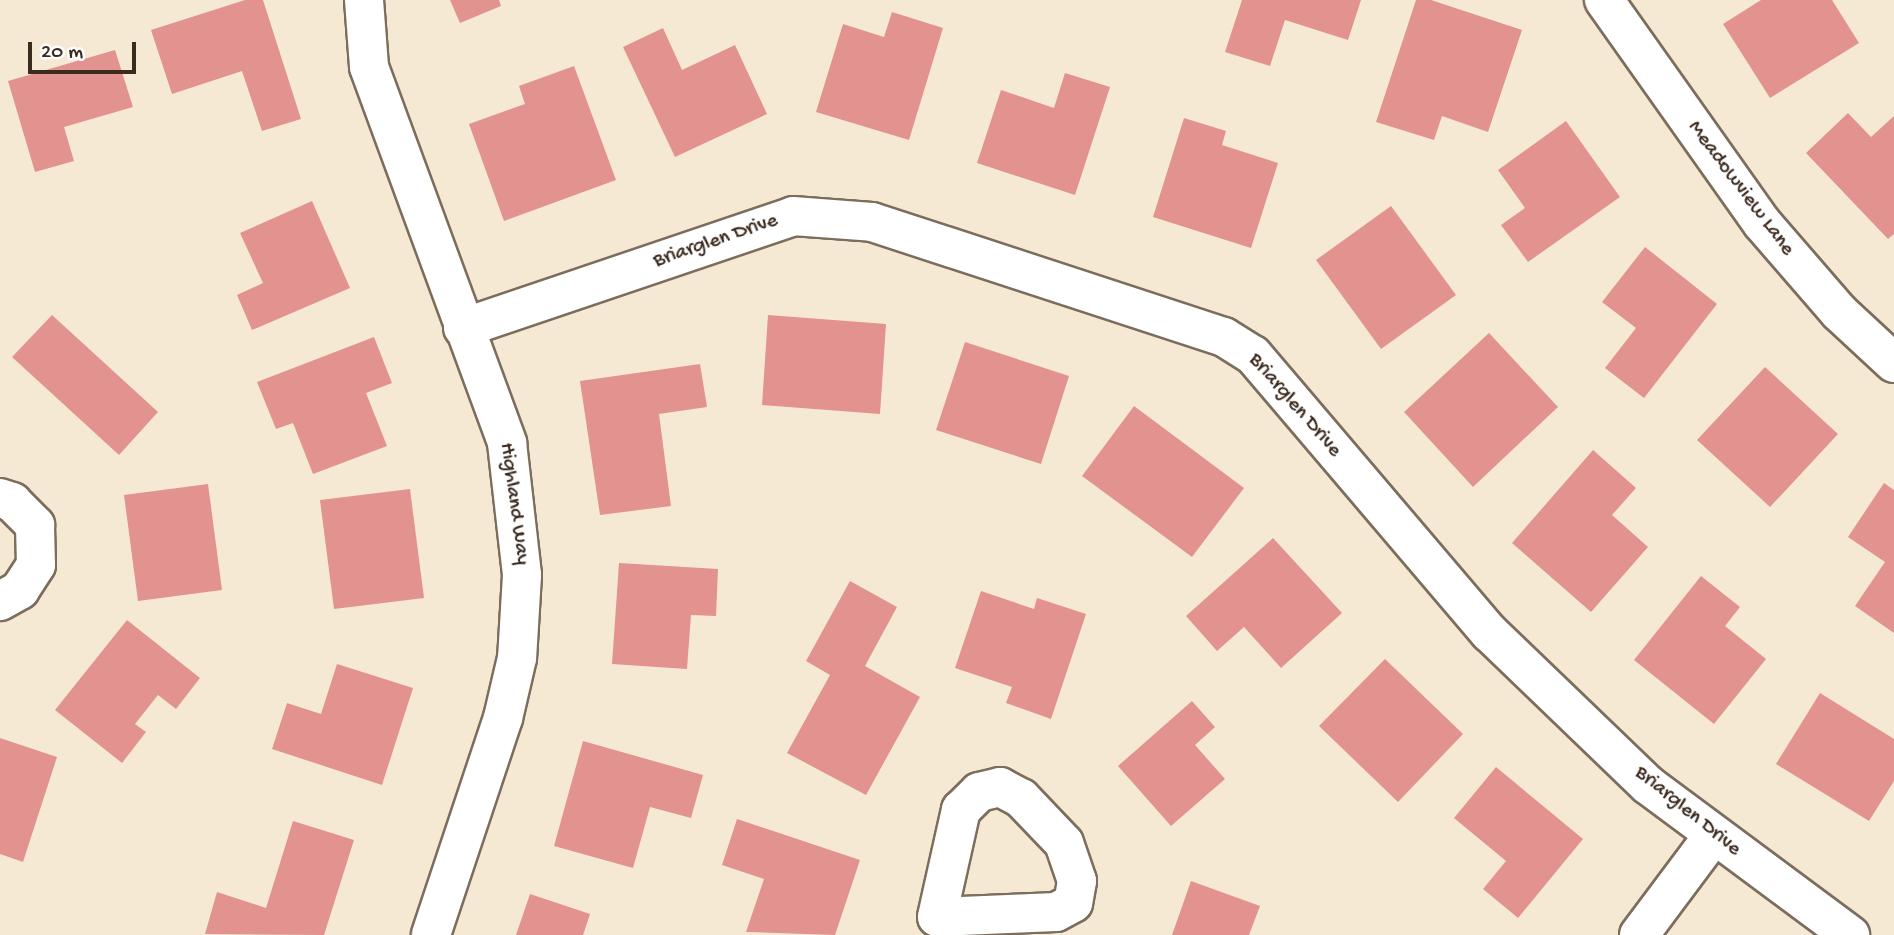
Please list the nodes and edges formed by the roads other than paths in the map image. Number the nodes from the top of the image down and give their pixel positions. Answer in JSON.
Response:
{"nodes":[{"id":1,"x":365,"y":0,"type":"edge"},
{"id":2,"x":1604,"y":0,"type":"edge"},
{"id":3,"x":463,"y":328,"type":"junction"},
{"id":4,"x":1894,"y":363,"type":"edge"},
{"id":5,"x":0,"y":498,"type":"edge"},
{"id":6,"x":0,"y":601,"type":"edge"},
{"id":7,"x":1713,"y":836,"type":"junction"},
{"id":8,"x":431,"y":935,"type":"edge"},
{"id":9,"x":1639,"y":935,"type":"edge"},
{"id":10,"x":1850,"y":935,"type":"edge"}],
"edges":[{"from":1,"to":3,"type":"street","name":"Highland Way"},
{"from":2,"to":4,"type":"street","name":"Meadowview Lane"},
{"from":3,"to":7,"type":"street","name":"Briarglen Drive"},
{"from":3,"to":8,"type":"street","name":"Highland Way"},
{"from":5,"to":6,"type":"street"},
{"from":7,"to":9,"type":"street"},
{"from":7,"to":10,"type":"street","name":"Briarglen Drive"}]}
